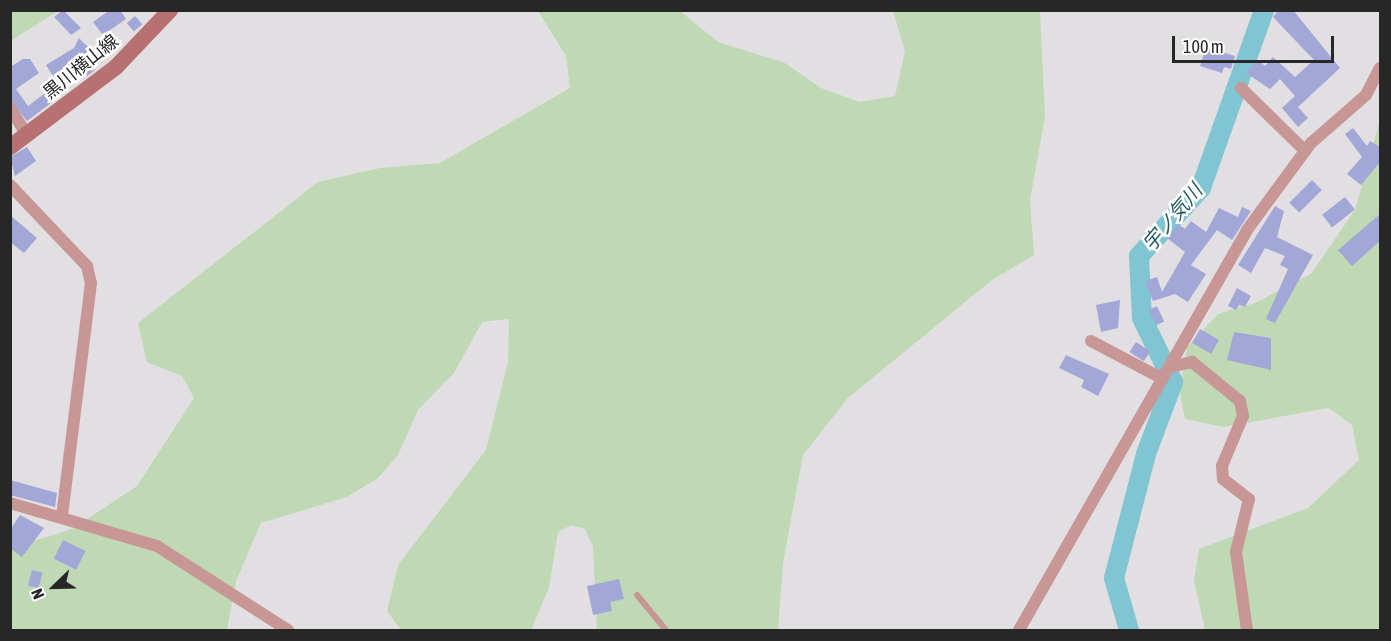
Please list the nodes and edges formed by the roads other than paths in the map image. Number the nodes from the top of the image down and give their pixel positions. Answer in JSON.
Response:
{"nodes":[{"id":1,"x":170,"y":10,"type":"edge"},
{"id":2,"x":1380,"y":68,"type":"edge"},
{"id":3,"x":1241,"y":88,"type":"dead end"},
{"id":4,"x":10,"y":108,"type":"edge"},
{"id":5,"x":26,"y":134,"type":"junction"},
{"id":6,"x":10,"y":147,"type":"edge"},
{"id":7,"x":1305,"y":151,"type":"junction"},
{"id":8,"x":10,"y":185,"type":"edge"},
{"id":9,"x":1090,"y":341,"type":"dead end"},
{"id":10,"x":1170,"y":367,"type":"junction"},
{"id":11,"x":1163,"y":379,"type":"junction"},
{"id":12,"x":10,"y":503,"type":"edge"},
{"id":13,"x":62,"y":516,"type":"junction"},
{"id":14,"x":637,"y":594,"type":"dead end"},
{"id":15,"x":288,"y":630,"type":"edge"},
{"id":16,"x":666,"y":630,"type":"edge"},
{"id":17,"x":1019,"y":630,"type":"edge"},
{"id":18,"x":1247,"y":630,"type":"edge"}],
"edges":[{"from":1,"to":5,"type":"main road","name":"黒川横山線"},
{"from":2,"to":7,"type":"street"},
{"from":3,"to":7,"type":"street"},
{"from":4,"to":5,"type":"street"},
{"from":5,"to":6,"type":"main road","name":"黒川横山線"},
{"from":7,"to":10,"type":"street"},
{"from":8,"to":13,"type":"street"},
{"from":9,"to":11,"type":"street"},
{"from":10,"to":11,"type":"street"},
{"from":10,"to":18,"type":"street"},
{"from":11,"to":17,"type":"street"},
{"from":12,"to":13,"type":"street"},
{"from":13,"to":15,"type":"street"},
{"from":14,"to":16,"type":"lane"}]}
